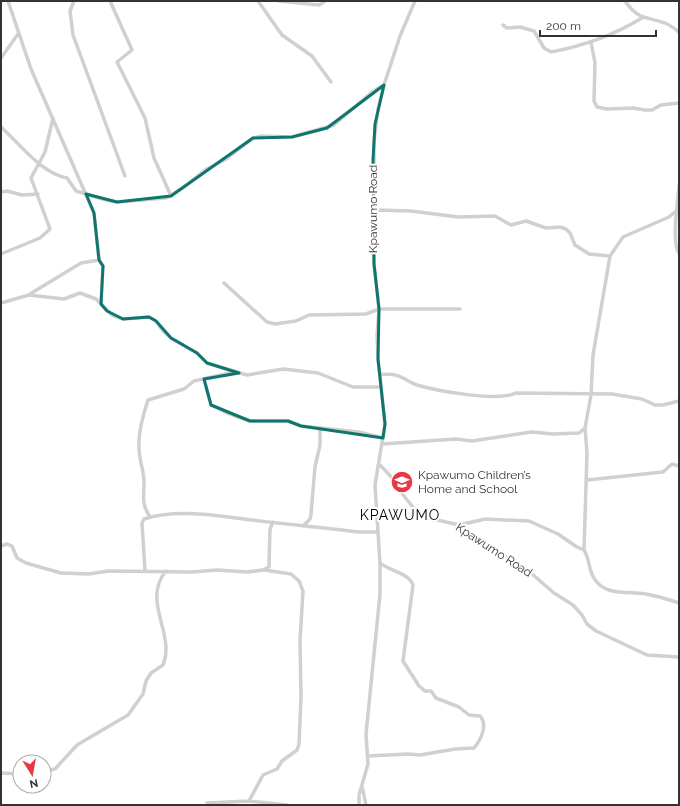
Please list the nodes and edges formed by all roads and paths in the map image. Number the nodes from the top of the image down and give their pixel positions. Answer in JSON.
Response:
{"nodes":[{"id":1,"x":8,"y":1,"type":"edge"},
{"id":2,"x":74,"y":1,"type":"edge"},
{"id":3,"x":110,"y":1,"type":"edge"},
{"id":4,"x":258,"y":1,"type":"edge"},
{"id":5,"x":279,"y":1,"type":"edge"},
{"id":6,"x":325,"y":1,"type":"edge"},
{"id":7,"x":415,"y":1,"type":"edge"},
{"id":8,"x":625,"y":1,"type":"edge"},
{"id":9,"x":642,"y":18,"type":"junction"},
{"id":10,"x":503,"y":26,"type":"dead end"},
{"id":11,"x":679,"y":32,"type":"edge"},
{"id":12,"x":18,"y":34,"type":"junction"},
{"id":13,"x":591,"y":42,"type":"junction"},
{"id":14,"x":1,"y":58,"type":"edge"},
{"id":15,"x":331,"y":82,"type":"dead end"},
{"id":16,"x":384,"y":85,"type":"junction"},
{"id":17,"x":679,"y":103,"type":"edge"},
{"id":18,"x":53,"y":117,"type":"junction"},
{"id":19,"x":1,"y":127,"type":"edge"},
{"id":20,"x":40,"y":163,"type":"junction"},
{"id":21,"x":125,"y":176,"type":"dead end"},
{"id":22,"x":679,"y":186,"type":"edge"},
{"id":23,"x":1,"y":192,"type":"edge"},
{"id":24,"x":38,"y":194,"type":"junction"},
{"id":25,"x":86,"y":194,"type":"junction"},
{"id":26,"x":171,"y":196,"type":"junction"},
{"id":27,"x":374,"y":210,"type":"junction"},
{"id":28,"x":677,"y":210,"type":"junction"},
{"id":29,"x":679,"y":253,"type":"edge"},
{"id":30,"x":1,"y":254,"type":"edge"},
{"id":31,"x":610,"y":256,"type":"junction"},
{"id":32,"x":99,"y":260,"type":"junction"},
{"id":33,"x":224,"y":283,"type":"dead end"},
{"id":34,"x":29,"y":294,"type":"junction"},
{"id":35,"x":1,"y":303,"type":"edge"},
{"id":36,"x":101,"y":304,"type":"junction"},
{"id":37,"x":379,"y":309,"type":"junction"},
{"id":38,"x":460,"y":309,"type":"dead end"},
{"id":39,"x":235,"y":372,"type":"junction"},
{"id":40,"x":380,"y":374,"type":"junction"},
{"id":41,"x":204,"y":380,"type":"junction"},
{"id":42,"x":380,"y":387,"type":"junction"},
{"id":43,"x":591,"y":394,"type":"junction"},
{"id":44,"x":679,"y":401,"type":"edge"},
{"id":45,"x":320,"y":428,"type":"junction"},
{"id":46,"x":585,"y":428,"type":"junction"},
{"id":47,"x":383,"y":438,"type":"junction"},
{"id":48,"x":382,"y":444,"type":"junction"},
{"id":49,"x":379,"y":464,"type":"junction"},
{"id":50,"x":679,"y":466,"type":"edge"},
{"id":51,"x":587,"y":480,"type":"junction"},
{"id":52,"x":150,"y":517,"type":"junction"},
{"id":53,"x":273,"y":522,"type":"junction"},
{"id":54,"x":304,"y":525,"type":"junction"},
{"id":55,"x":459,"y":525,"type":"junction"},
{"id":56,"x":378,"y":532,"type":"junction"},
{"id":57,"x":1,"y":546,"type":"edge"},
{"id":58,"x":584,"y":550,"type":"junction"},
{"id":59,"x":380,"y":563,"type":"junction"},
{"id":60,"x":263,"y":570,"type":"junction"},
{"id":61,"x":145,"y":571,"type":"junction"},
{"id":62,"x":166,"y":571,"type":"junction"},
{"id":63,"x":679,"y":603,"type":"edge"},
{"id":64,"x":679,"y":657,"type":"edge"},
{"id":65,"x":368,"y":756,"type":"junction"},
{"id":66,"x":52,"y":770,"type":"edge"},
{"id":67,"x":1,"y":773,"type":"edge"},
{"id":68,"x":12,"y":774,"type":"edge"},
{"id":69,"x":362,"y":785,"type":"junction"},
{"id":70,"x":249,"y":801,"type":"junction"},
{"id":71,"x":207,"y":803,"type":"dead end"},
{"id":72,"x":288,"y":805,"type":"edge"},
{"id":73,"x":359,"y":805,"type":"edge"},
{"id":74,"x":366,"y":805,"type":"edge"}],
"edges":[{"from":1,"to":12,"type":"street"},
{"from":2,"to":21,"type":"street"},
{"from":3,"to":26,"type":"street"},
{"from":4,"to":15,"type":"street"},
{"from":5,"to":6,"type":"street"},
{"from":7,"to":16,"type":"street","name":"Kpawumo Road"},
{"from":8,"to":9,"type":"street"},
{"from":9,"to":11,"type":"street"},
{"from":9,"to":13,"type":"street"},
{"from":10,"to":13,"type":"street"},
{"from":12,"to":14,"type":"street"},
{"from":12,"to":18,"type":"street"},
{"from":13,"to":17,"type":"street"},
{"from":16,"to":26,"type":"street"},
{"from":16,"to":27,"type":"street","name":"Kpawumo Road"},
{"from":18,"to":20,"type":"street"},
{"from":18,"to":25,"type":"street"},
{"from":19,"to":20,"type":"street"},
{"from":20,"to":24,"type":"street"},
{"from":20,"to":25,"type":"street"},
{"from":22,"to":28,"type":"street"},
{"from":23,"to":24,"type":"street"},
{"from":24,"to":30,"type":"street"},
{"from":25,"to":26,"type":"street"},
{"from":25,"to":32,"type":"street"},
{"from":27,"to":31,"type":"street"},
{"from":27,"to":37,"type":"street","name":"Kpawumo Road"},
{"from":28,"to":29,"type":"street"},
{"from":28,"to":31,"type":"street"},
{"from":31,"to":43,"type":"street"},
{"from":32,"to":34,"type":"street"},
{"from":32,"to":36,"type":"street"},
{"from":33,"to":37,"type":"street"},
{"from":34,"to":35,"type":"street"},
{"from":34,"to":36,"type":"street"},
{"from":36,"to":39,"type":"street"},
{"from":37,"to":38,"type":"street"},
{"from":37,"to":40,"type":"street","name":"Kpawumo Road"},
{"from":39,"to":41,"type":"street"},
{"from":39,"to":42,"type":"street"},
{"from":40,"to":42,"type":"street","name":"Kpawumo Road"},
{"from":40,"to":43,"type":"street"},
{"from":41,"to":45,"type":"street"},
{"from":41,"to":52,"type":"street"},
{"from":42,"to":47,"type":"street","name":"Kpawumo Road"},
{"from":43,"to":44,"type":"street"},
{"from":43,"to":46,"type":"street"},
{"from":45,"to":47,"type":"street"},
{"from":45,"to":54,"type":"street"},
{"from":46,"to":48,"type":"street"},
{"from":46,"to":51,"type":"street"},
{"from":47,"to":48,"type":"street","name":"Kpawumo Road"},
{"from":48,"to":49,"type":"street","name":"Kpawumo Road"},
{"from":49,"to":55,"type":"street","name":"Kpawumo Road"},
{"from":49,"to":56,"type":"street","name":"Kpawumo Road"},
{"from":50,"to":51,"type":"street"},
{"from":51,"to":58,"type":"street"},
{"from":52,"to":53,"type":"street"},
{"from":52,"to":61,"type":"street"},
{"from":53,"to":54,"type":"street"},
{"from":53,"to":60,"type":"street"},
{"from":54,"to":56,"type":"street"},
{"from":55,"to":58,"type":"street"},
{"from":55,"to":64,"type":"street","name":"Kpawumo Road"},
{"from":56,"to":59,"type":"street","name":"Kpawumo Road"},
{"from":57,"to":61,"type":"street"},
{"from":58,"to":63,"type":"street"},
{"from":59,"to":65,"type":"street","name":"Kpawumo Road"},
{"from":59,"to":65,"type":"street"},
{"from":60,"to":62,"type":"street"},
{"from":60,"to":70,"type":"street"},
{"from":61,"to":62,"type":"street"},
{"from":62,"to":66,"type":"street"},
{"from":65,"to":69,"type":"street","name":"Kpawumo Road"},
{"from":67,"to":68,"type":"street"},
{"from":69,"to":73,"type":"street","name":"Kpawumo Road"},
{"from":69,"to":74,"type":"street"},
{"from":70,"to":71,"type":"street"},
{"from":70,"to":72,"type":"street"}]}
